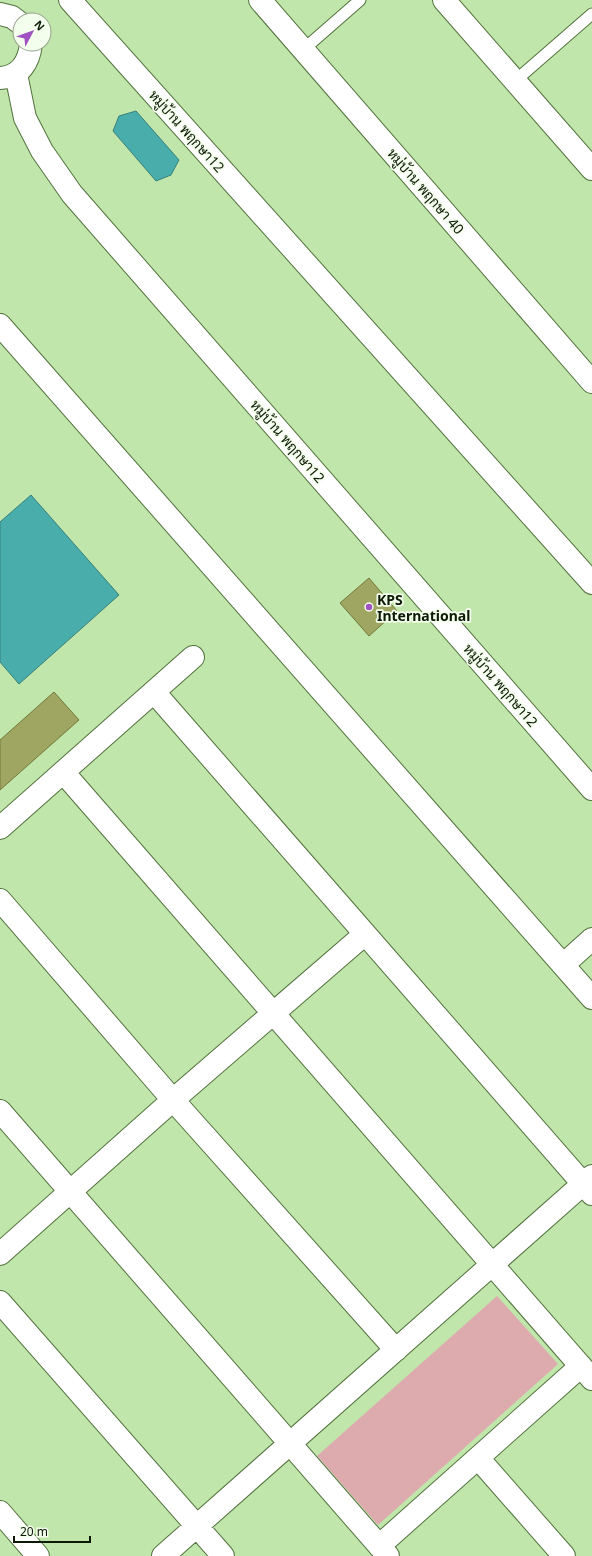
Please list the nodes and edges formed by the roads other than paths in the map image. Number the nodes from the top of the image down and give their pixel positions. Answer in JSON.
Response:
{"nodes":[{"id":1,"x":70,"y":0,"type":"edge"},
{"id":2,"x":260,"y":0,"type":"edge"},
{"id":3,"x":360,"y":0,"type":"edge"},
{"id":4,"x":444,"y":0,"type":"edge"},
{"id":5,"x":0,"y":14,"type":"edge"},
{"id":6,"x":592,"y":14,"type":"edge"},
{"id":7,"x":12,"y":17,"type":"edge"},
{"id":8,"x":304,"y":50,"type":"junction"},
{"id":9,"x":30,"y":52,"type":"edge"},
{"id":10,"x":8,"y":76,"type":"edge"},
{"id":11,"x":515,"y":81,"type":"junction"},
{"id":12,"x":592,"y":169,"type":"edge"},
{"id":13,"x":0,"y":325,"type":"edge"},
{"id":14,"x":592,"y":382,"type":"edge"},
{"id":15,"x":592,"y":583,"type":"edge"},
{"id":16,"x":193,"y":657,"type":"dead end"},
{"id":17,"x":154,"y":692,"type":"junction"},
{"id":18,"x":63,"y":772,"type":"junction"},
{"id":19,"x":592,"y":789,"type":"edge"},
{"id":20,"x":0,"y":828,"type":"edge"},
{"id":21,"x":0,"y":900,"type":"edge"},
{"id":22,"x":366,"y":934,"type":"junction"},
{"id":23,"x":592,"y":939,"type":"edge"},
{"id":24,"x":563,"y":965,"type":"junction"},
{"id":25,"x":592,"y":998,"type":"edge"},
{"id":26,"x":273,"y":1014,"type":"junction"},
{"id":27,"x":173,"y":1100,"type":"junction"},
{"id":28,"x":0,"y":1111,"type":"edge"},
{"id":29,"x":589,"y":1185,"type":"edge"},
{"id":30,"x":70,"y":1192,"type":"junction"},
{"id":31,"x":0,"y":1254,"type":"edge"},
{"id":32,"x":492,"y":1265,"type":"junction"},
{"id":33,"x":0,"y":1302,"type":"edge"},
{"id":34,"x":396,"y":1350,"type":"junction"},
{"id":35,"x":586,"y":1373,"type":"edge"},
{"id":36,"x":290,"y":1444,"type":"junction"},
{"id":37,"x":478,"y":1458,"type":"junction"},
{"id":38,"x":0,"y":1512,"type":"edge"},
{"id":39,"x":197,"y":1526,"type":"junction"},
{"id":40,"x":384,"y":1551,"type":"edge"},
{"id":41,"x":38,"y":1556,"type":"edge"},
{"id":42,"x":163,"y":1556,"type":"edge"},
{"id":43,"x":223,"y":1556,"type":"edge"},
{"id":44,"x":564,"y":1556,"type":"edge"}],
"edges":[{"from":1,"to":15,"type":"street","name":"หมู่บ้าน พฤกษา12"},
{"from":2,"to":8,"type":"street","name":"หมู่บ้าน พฤกษา 40"},
{"from":3,"to":8,"type":"lane"},
{"from":4,"to":11,"type":"street"},
{"from":5,"to":7,"type":"street"},
{"from":6,"to":11,"type":"lane"},
{"from":8,"to":14,"type":"street","name":"หมู่บ้าน พฤกษา 40"},
{"from":9,"to":10,"type":"street"},
{"from":10,"to":19,"type":"street","name":"หมู่บ้าน พฤกษา12"},
{"from":11,"to":12,"type":"street"},
{"from":13,"to":24,"type":"street"},
{"from":16,"to":17,"type":"street"},
{"from":17,"to":18,"type":"street"},
{"from":17,"to":22,"type":"street"},
{"from":18,"to":20,"type":"street"},
{"from":18,"to":26,"type":"street"},
{"from":21,"to":27,"type":"street"},
{"from":22,"to":26,"type":"street"},
{"from":22,"to":29,"type":"street"},
{"from":23,"to":24,"type":"street"},
{"from":24,"to":25,"type":"street"},
{"from":26,"to":27,"type":"street"},
{"from":26,"to":32,"type":"street"},
{"from":27,"to":30,"type":"street"},
{"from":27,"to":34,"type":"street"},
{"from":28,"to":30,"type":"street"},
{"from":29,"to":32,"type":"street"},
{"from":30,"to":31,"type":"street"},
{"from":30,"to":36,"type":"street"},
{"from":32,"to":34,"type":"street"},
{"from":32,"to":35,"type":"street"},
{"from":33,"to":39,"type":"street"},
{"from":34,"to":36,"type":"street"},
{"from":35,"to":37,"type":"street"},
{"from":36,"to":39,"type":"street"},
{"from":36,"to":40,"type":"street"},
{"from":37,"to":40,"type":"street"},
{"from":37,"to":44,"type":"street"},
{"from":38,"to":41,"type":"street"},
{"from":39,"to":42,"type":"street"},
{"from":39,"to":43,"type":"street"}]}
